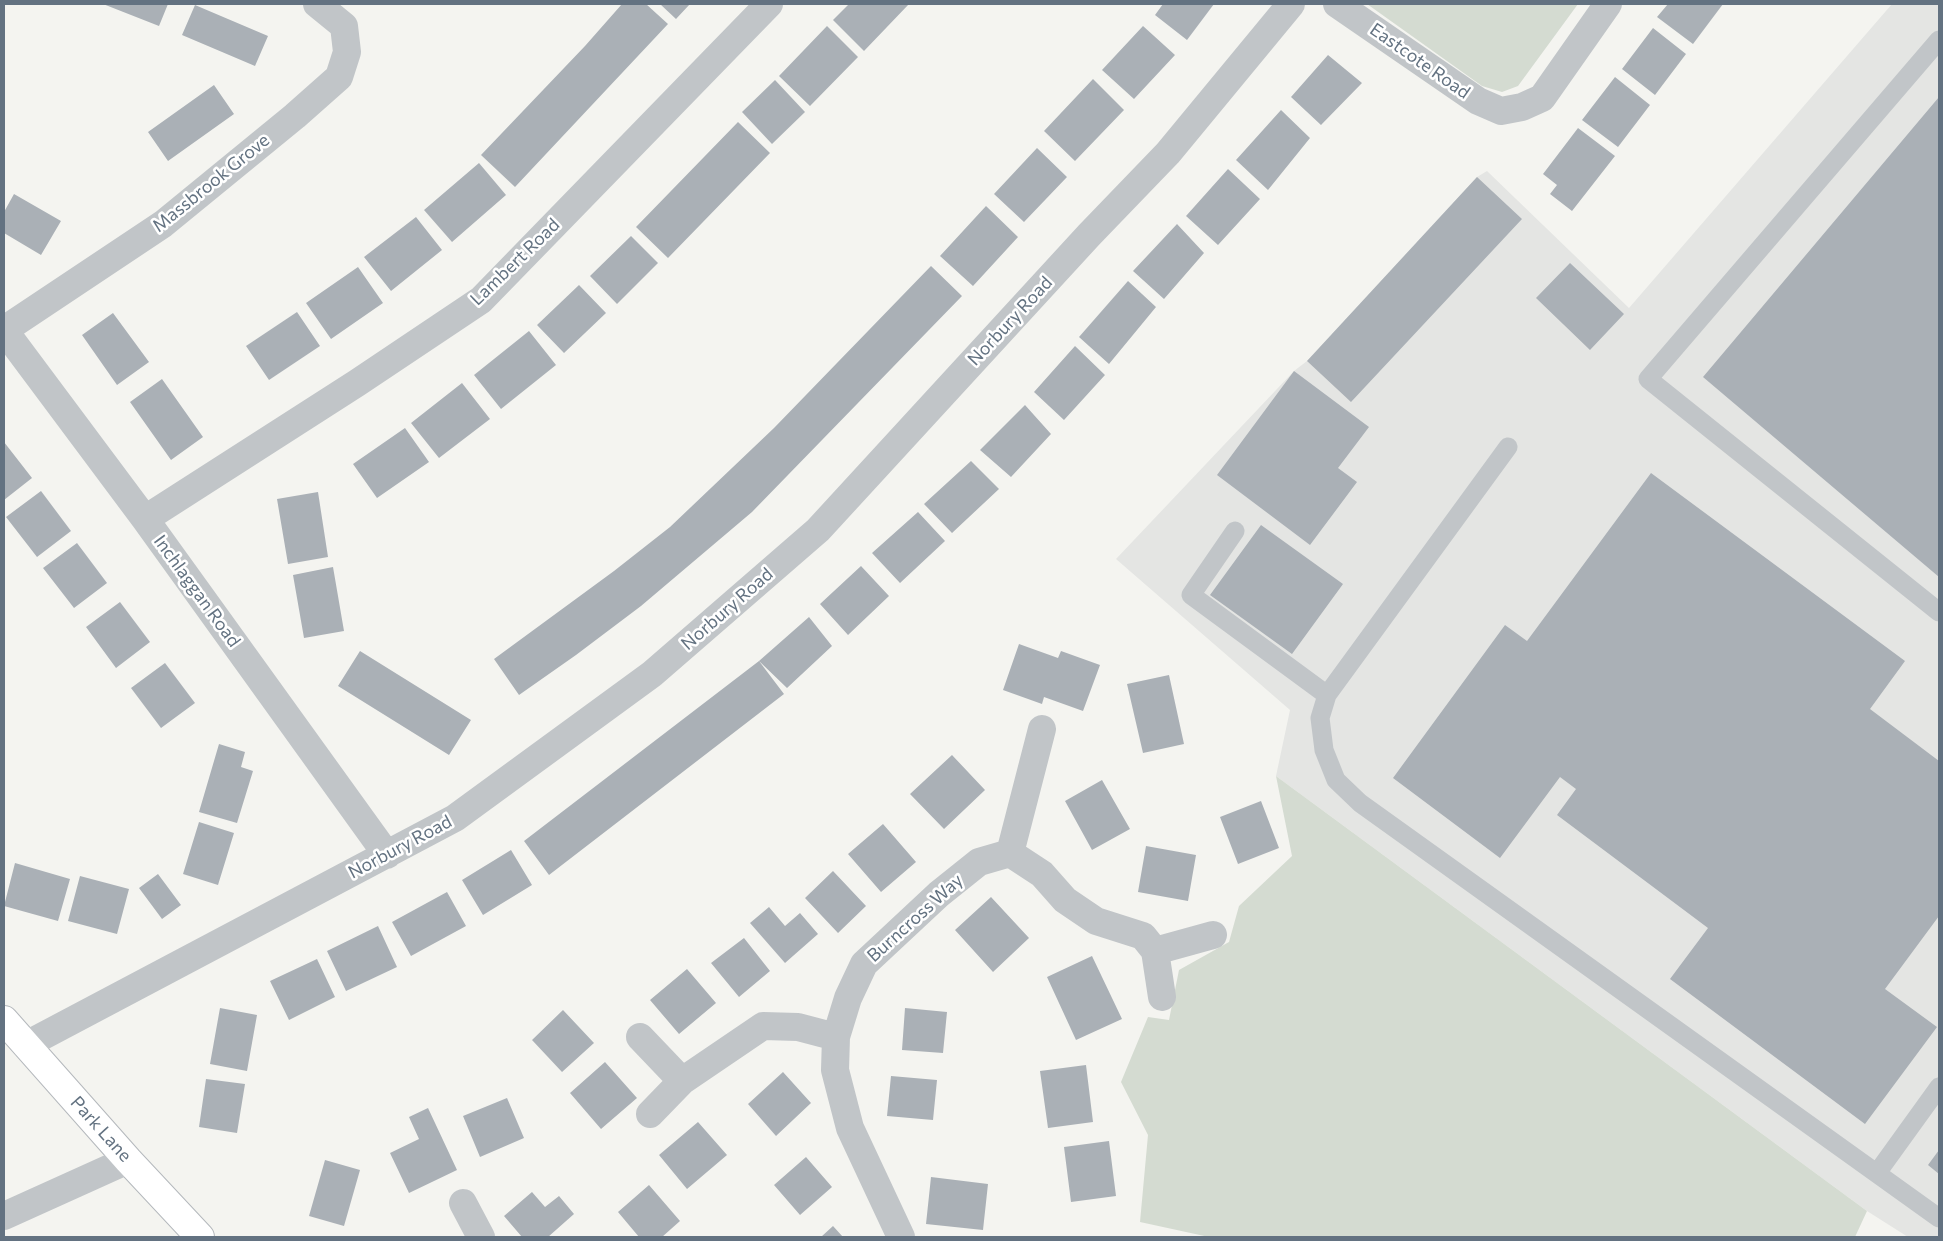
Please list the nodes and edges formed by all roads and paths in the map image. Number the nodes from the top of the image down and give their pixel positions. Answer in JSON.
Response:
{"nodes":[{"id":1,"x":316,"y":4,"type":"edge"},
{"id":2,"x":769,"y":4,"type":"edge"},
{"id":3,"x":1291,"y":4,"type":"edge"},
{"id":4,"x":1337,"y":4,"type":"edge"},
{"id":5,"x":1608,"y":4,"type":"edge"},
{"id":6,"x":1939,"y":40,"type":"edge"},
{"id":7,"x":4,"y":330,"type":"edge"},
{"id":8,"x":1508,"y":447,"type":"dead end"},
{"id":9,"x":144,"y":519,"type":"junction"},
{"id":10,"x":1235,"y":531,"type":"dead end"},
{"id":11,"x":1939,"y":612,"type":"edge"},
{"id":12,"x":1327,"y":695,"type":"junction"},
{"id":13,"x":1042,"y":729,"type":"dead end"},
{"id":14,"x":1010,"y":853,"type":"junction"},
{"id":15,"x":388,"y":855,"type":"junction"},
{"id":16,"x":1213,"y":935,"type":"dead end"},
{"id":17,"x":1156,"y":951,"type":"junction"},
{"id":18,"x":1162,"y":997,"type":"dead end"},
{"id":19,"x":4,"y":1020,"type":"edge"},
{"id":20,"x":640,"y":1037,"type":"dead end"},
{"id":21,"x":836,"y":1037,"type":"junction"},
{"id":22,"x":26,"y":1045,"type":"junction"},
{"id":23,"x":682,"y":1081,"type":"junction"},
{"id":24,"x":1939,"y":1087,"type":"edge"},
{"id":25,"x":650,"y":1114,"type":"dead end"},
{"id":26,"x":128,"y":1160,"type":"junction"},
{"id":27,"x":1877,"y":1173,"type":"junction"},
{"id":28,"x":463,"y":1202,"type":"dead end"},
{"id":29,"x":4,"y":1216,"type":"edge"},
{"id":30,"x":1939,"y":1218,"type":"edge"},
{"id":31,"x":200,"y":1237,"type":"edge"},
{"id":32,"x":481,"y":1237,"type":"edge"},
{"id":33,"x":900,"y":1237,"type":"edge"}],
"edges":[{"from":1,"to":7,"type":"street","name":"Massbrook Grove"},
{"from":2,"to":9,"type":"street","name":"Lambert Road"},
{"from":3,"to":15,"type":"street","name":"Norbury Road"},
{"from":4,"to":5,"type":"street","name":"Eastcote Road"},
{"from":6,"to":11,"type":"lane"},
{"from":7,"to":9,"type":"street","name":"Inchlaggan Road"},
{"from":8,"to":12,"type":"lane"},
{"from":9,"to":15,"type":"street","name":"Inchlaggan Road"},
{"from":10,"to":12,"type":"lane"},
{"from":12,"to":27,"type":"lane"},
{"from":13,"to":14,"type":"street"},
{"from":14,"to":17,"type":"street"},
{"from":14,"to":21,"type":"street","name":"Burncross Way"},
{"from":15,"to":22,"type":"street","name":"Norbury Road"},
{"from":16,"to":17,"type":"street"},
{"from":17,"to":18,"type":"street"},
{"from":19,"to":22,"type":"street","name":"Park Lane"},
{"from":20,"to":23,"type":"street"},
{"from":21,"to":23,"type":"street"},
{"from":21,"to":33,"type":"street","name":"Burncross Way"},
{"from":22,"to":26,"type":"street","name":"Park Lane"},
{"from":23,"to":25,"type":"street"},
{"from":24,"to":27,"type":"lane"},
{"from":26,"to":29,"type":"street"},
{"from":26,"to":31,"type":"street","name":"Park Lane"},
{"from":27,"to":30,"type":"lane"},
{"from":28,"to":32,"type":"street"}]}
